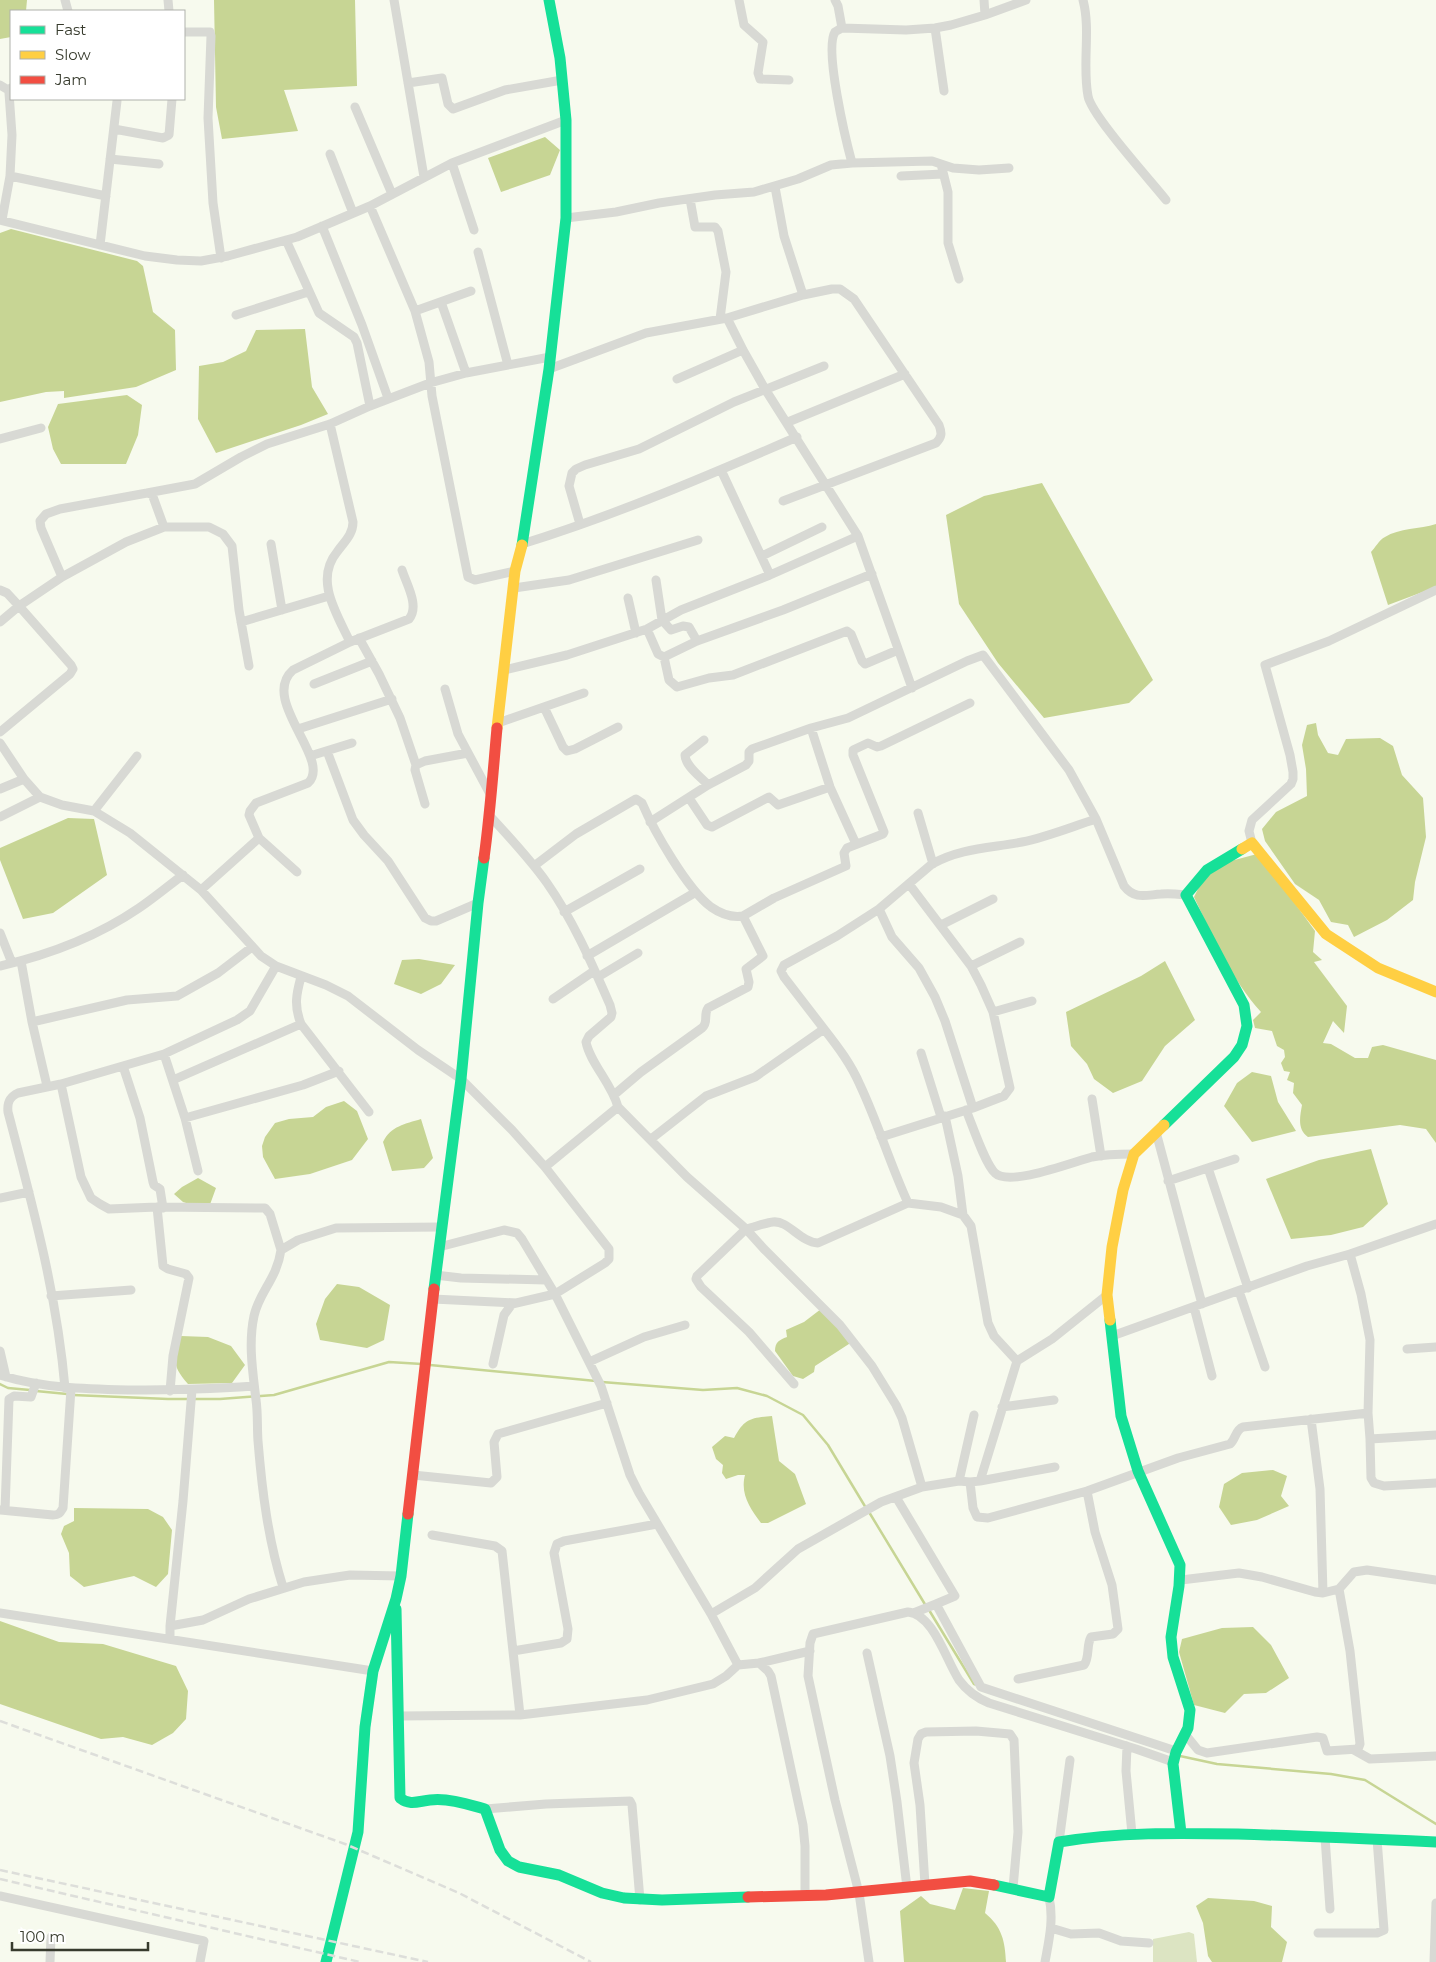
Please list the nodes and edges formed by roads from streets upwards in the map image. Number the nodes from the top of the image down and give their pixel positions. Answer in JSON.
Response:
{"nodes":[{"id":1,"x":394,"y":0,"type":"edge"},
{"id":2,"x":549,"y":0,"type":"edge"},
{"id":3,"x":739,"y":0,"type":"edge"},
{"id":4,"x":835,"y":0,"type":"edge"},
{"id":5,"x":984,"y":0,"type":"edge"},
{"id":6,"x":1026,"y":0,"type":"edge"},
{"id":7,"x":1083,"y":0,"type":"edge"},
{"id":8,"x":985,"y":15,"type":"junction"},
{"id":9,"x":842,"y":28,"type":"junction"},
{"id":10,"x":935,"y":28,"type":"junction"},
{"id":11,"x":185,"y":32,"type":"edge"},
{"id":12,"x":562,"y":80,"type":"junction"},
{"id":13,"x":789,"y":80,"type":"dead end"},
{"id":14,"x":408,"y":83,"type":"junction"},
{"id":15,"x":0,"y":85,"type":"edge"},
{"id":16,"x":10,"y":89,"type":"edge"},
{"id":17,"x":944,"y":90,"type":"dead end"},
{"id":18,"x":10,"y":100,"type":"edge"},
{"id":19,"x":172,"y":100,"type":"edge"},
{"id":20,"x":117,"y":101,"type":"dead end"},
{"id":21,"x":355,"y":107,"type":"dead end"},
{"id":22,"x":566,"y":120,"type":"junction"},
{"id":23,"x":114,"y":129,"type":"junction"},
{"id":24,"x":330,"y":154,"type":"dead end"},
{"id":25,"x":110,"y":158,"type":"junction"},
{"id":26,"x":452,"y":163,"type":"junction"},
{"id":27,"x":159,"y":164,"type":"dead end"},
{"id":28,"x":852,"y":164,"type":"junction"},
{"id":29,"x":941,"y":164,"type":"junction"},
{"id":30,"x":1008,"y":168,"type":"dead end"},
{"id":31,"x":944,"y":174,"type":"junction"},
{"id":32,"x":10,"y":176,"type":"junction"},
{"id":33,"x":902,"y":176,"type":"dead end"},
{"id":34,"x":424,"y":177,"type":"junction"},
{"id":35,"x":775,"y":187,"type":"junction"},
{"id":36,"x":392,"y":194,"type":"junction"},
{"id":37,"x":106,"y":196,"type":"junction"},
{"id":38,"x":690,"y":199,"type":"junction"},
{"id":39,"x":1166,"y":200,"type":"dead end"},
{"id":40,"x":370,"y":206,"type":"junction"},
{"id":41,"x":353,"y":213,"type":"junction"},
{"id":42,"x":566,"y":218,"type":"junction"},
{"id":43,"x":1,"y":220,"type":"edge"},
{"id":44,"x":322,"y":226,"type":"junction"},
{"id":45,"x":474,"y":230,"type":"dead end"},
{"id":46,"x":286,"y":240,"type":"junction"},
{"id":47,"x":100,"y":245,"type":"junction"},
{"id":48,"x":478,"y":252,"type":"dead end"},
{"id":49,"x":221,"y":258,"type":"junction"},
{"id":50,"x":959,"y":279,"type":"dead end"},
{"id":51,"x":471,"y":291,"type":"dead end"},
{"id":52,"x":308,"y":292,"type":"junction"},
{"id":53,"x":803,"y":295,"type":"junction"},
{"id":54,"x":441,"y":302,"type":"junction"},
{"id":55,"x":415,"y":311,"type":"junction"},
{"id":56,"x":236,"y":315,"type":"dead end"},
{"id":57,"x":724,"y":318,"type":"junction"},
{"id":58,"x":743,"y":350,"type":"junction"},
{"id":59,"x":550,"y":363,"type":"junction"},
{"id":60,"x":508,"y":364,"type":"junction"},
{"id":61,"x":824,"y":366,"type":"dead end"},
{"id":62,"x":466,"y":372,"type":"junction"},
{"id":63,"x":905,"y":374,"type":"junction"},
{"id":64,"x":677,"y":379,"type":"dead end"},
{"id":65,"x":430,"y":383,"type":"junction"},
{"id":66,"x":765,"y":388,"type":"junction"},
{"id":67,"x":388,"y":398,"type":"junction"},
{"id":68,"x":370,"y":406,"type":"junction"},
{"id":69,"x":788,"y":422,"type":"junction"},
{"id":70,"x":330,"y":424,"type":"junction"},
{"id":71,"x":41,"y":428,"type":"dead end"},
{"id":72,"x":797,"y":437,"type":"junction"},
{"id":73,"x":0,"y":440,"type":"edge"},
{"id":74,"x":721,"y":470,"type":"junction"},
{"id":75,"x":826,"y":484,"type":"junction"},
{"id":76,"x":147,"y":493,"type":"junction"},
{"id":77,"x":782,"y":502,"type":"dead end"},
{"id":78,"x":580,"y":524,"type":"junction"},
{"id":79,"x":164,"y":527,"type":"junction"},
{"id":80,"x":822,"y":528,"type":"dead end"},
{"id":81,"x":858,"y":536,"type":"junction"},
{"id":82,"x":698,"y":540,"type":"dead end"},
{"id":83,"x":272,"y":544,"type":"dead end"},
{"id":84,"x":522,"y":544,"type":"junction"},
{"id":85,"x":762,"y":556,"type":"junction"},
{"id":86,"x":402,"y":570,"type":"dead end"},
{"id":87,"x":516,"y":571,"type":"junction"},
{"id":88,"x":872,"y":574,"type":"junction"},
{"id":89,"x":770,"y":575,"type":"junction"},
{"id":90,"x":62,"y":577,"type":"junction"},
{"id":91,"x":656,"y":580,"type":"dead end"},
{"id":92,"x":514,"y":588,"type":"junction"},
{"id":93,"x":0,"y":590,"type":"edge"},
{"id":94,"x":1436,"y":590,"type":"edge"},
{"id":95,"x":329,"y":596,"type":"junction"},
{"id":96,"x":628,"y":598,"type":"dead end"},
{"id":97,"x":19,"y":606,"type":"junction"},
{"id":98,"x":282,"y":610,"type":"junction"},
{"id":99,"x":662,"y":620,"type":"junction"},
{"id":100,"x":0,"y":622,"type":"edge"},
{"id":101,"x":240,"y":622,"type":"junction"},
{"id":102,"x":648,"y":629,"type":"junction"},
{"id":103,"x":636,"y":633,"type":"junction"},
{"id":104,"x":354,"y":640,"type":"junction"},
{"id":105,"x":697,"y":641,"type":"junction"},
{"id":106,"x":898,"y":650,"type":"junction"},
{"id":107,"x":664,"y":657,"type":"junction"},
{"id":108,"x":372,"y":661,"type":"junction"},
{"id":109,"x":249,"y":666,"type":"dead end"},
{"id":110,"x":504,"y":670,"type":"junction"},
{"id":111,"x":314,"y":684,"type":"dead end"},
{"id":112,"x":912,"y":688,"type":"junction"},
{"id":113,"x":445,"y":689,"type":"dead end"},
{"id":114,"x":584,"y":692,"type":"dead end"},
{"id":115,"x":392,"y":699,"type":"junction"},
{"id":116,"x":970,"y":703,"type":"dead end"},
{"id":117,"x":544,"y":707,"type":"junction"},
{"id":118,"x":498,"y":723,"type":"junction"},
{"id":119,"x":618,"y":727,"type":"dead end"},
{"id":120,"x":811,"y":728,"type":"junction"},
{"id":121,"x":298,"y":729,"type":"junction"},
{"id":122,"x":0,"y":732,"type":"edge"},
{"id":123,"x":704,"y":740,"type":"dead end"},
{"id":124,"x":352,"y":743,"type":"dead end"},
{"id":125,"x":0,"y":744,"type":"edge"},
{"id":126,"x":326,"y":751,"type":"junction"},
{"id":127,"x":468,"y":753,"type":"junction"},
{"id":128,"x":137,"y":756,"type":"dead end"},
{"id":129,"x":310,"y":756,"type":"junction"},
{"id":130,"x":416,"y":765,"type":"junction"},
{"id":131,"x":24,"y":779,"type":"junction"},
{"id":132,"x":708,"y":785,"type":"junction"},
{"id":133,"x":830,"y":787,"type":"junction"},
{"id":134,"x":0,"y":789,"type":"edge"},
{"id":135,"x":490,"y":794,"type":"junction"},
{"id":136,"x":40,"y":797,"type":"junction"},
{"id":137,"x":688,"y":798,"type":"junction"},
{"id":138,"x":425,"y":804,"type":"dead end"},
{"id":139,"x":94,"y":811,"type":"junction"},
{"id":140,"x":918,"y":813,"type":"dead end"},
{"id":141,"x":490,"y":816,"type":"junction"},
{"id":142,"x":0,"y":817,"type":"edge"},
{"id":143,"x":1096,"y":819,"type":"junction"},
{"id":144,"x":650,"y":822,"type":"junction"},
{"id":145,"x":258,"y":838,"type":"junction"},
{"id":146,"x":1252,"y":843,"type":"junction"},
{"id":147,"x":856,"y":844,"type":"junction"},
{"id":148,"x":933,"y":864,"type":"junction"},
{"id":149,"x":534,"y":866,"type":"junction"},
{"id":150,"x":640,"y":869,"type":"dead end"},
{"id":151,"x":297,"y":872,"type":"dead end"},
{"id":152,"x":183,"y":875,"type":"junction"},
{"id":153,"x":909,"y":884,"type":"junction"},
{"id":154,"x":201,"y":890,"type":"junction"},
{"id":155,"x":696,"y":892,"type":"junction"},
{"id":156,"x":1186,"y":895,"type":"junction"},
{"id":157,"x":993,"y":899,"type":"dead end"},
{"id":158,"x":478,"y":903,"type":"junction"},
{"id":159,"x":879,"y":909,"type":"junction"},
{"id":160,"x":564,"y":912,"type":"junction"},
{"id":161,"x":743,"y":916,"type":"junction"},
{"id":162,"x":941,"y":925,"type":"junction"},
{"id":163,"x":0,"y":933,"type":"edge"},
{"id":164,"x":1020,"y":942,"type":"dead end"},
{"id":165,"x":252,"y":946,"type":"junction"},
{"id":166,"x":638,"y":953,"type":"dead end"},
{"id":167,"x":586,"y":956,"type":"junction"},
{"id":168,"x":16,"y":962,"type":"junction"},
{"id":169,"x":0,"y":966,"type":"edge"},
{"id":170,"x":276,"y":966,"type":"junction"},
{"id":171,"x":971,"y":966,"type":"junction"},
{"id":172,"x":596,"y":974,"type":"junction"},
{"id":173,"x":301,"y":977,"type":"junction"},
{"id":174,"x":1436,"y":992,"type":"edge"},
{"id":175,"x":553,"y":1000,"type":"dead end"},
{"id":176,"x":1032,"y":1001,"type":"dead end"},
{"id":177,"x":993,"y":1012,"type":"junction"},
{"id":178,"x":32,"y":1022,"type":"junction"},
{"id":179,"x":301,"y":1024,"type":"junction"},
{"id":180,"x":824,"y":1029,"type":"junction"},
{"id":181,"x":921,"y":1053,"type":"dead end"},
{"id":182,"x":164,"y":1054,"type":"junction"},
{"id":183,"x":123,"y":1066,"type":"junction"},
{"id":184,"x":339,"y":1071,"type":"junction"},
{"id":185,"x":173,"y":1080,"type":"junction"},
{"id":186,"x":461,"y":1080,"type":"junction"},
{"id":187,"x":61,"y":1084,"type":"junction"},
{"id":188,"x":47,"y":1086,"type":"junction"},
{"id":189,"x":615,"y":1094,"type":"junction"},
{"id":190,"x":1092,"y":1099,"type":"dead end"},
{"id":191,"x":618,"y":1107,"type":"junction"},
{"id":192,"x":970,"y":1109,"type":"junction"},
{"id":193,"x":369,"y":1112,"type":"dead end"},
{"id":194,"x":943,"y":1117,"type":"junction"},
{"id":195,"x":185,"y":1118,"type":"junction"},
{"id":196,"x":1156,"y":1132,"type":"junction"},
{"id":197,"x":881,"y":1137,"type":"junction"},
{"id":198,"x":651,"y":1139,"type":"junction"},
{"id":199,"x":1134,"y":1154,"type":"junction"},
{"id":200,"x":1102,"y":1156,"type":"junction"},
{"id":201,"x":1234,"y":1159,"type":"dead end"},
{"id":202,"x":545,"y":1167,"type":"junction"},
{"id":203,"x":1208,"y":1168,"type":"junction"},
{"id":204,"x":198,"y":1171,"type":"dead end"},
{"id":205,"x":1168,"y":1181,"type":"junction"},
{"id":206,"x":29,"y":1192,"type":"junction"},
{"id":207,"x":0,"y":1198,"type":"edge"},
{"id":208,"x":908,"y":1203,"type":"junction"},
{"id":209,"x":160,"y":1208,"type":"junction"},
{"id":210,"x":963,"y":1215,"type":"junction"},
{"id":211,"x":1436,"y":1224,"type":"edge"},
{"id":212,"x":441,"y":1227,"type":"junction"},
{"id":213,"x":746,"y":1229,"type":"junction"},
{"id":214,"x":438,"y":1247,"type":"junction"},
{"id":215,"x":280,"y":1250,"type":"junction"},
{"id":216,"x":1350,"y":1254,"type":"junction"},
{"id":217,"x":435,"y":1275,"type":"junction"},
{"id":218,"x":546,"y":1280,"type":"junction"},
{"id":219,"x":1244,"y":1289,"type":"junction"},
{"id":220,"x":130,"y":1290,"type":"dead end"},
{"id":221,"x":554,"y":1294,"type":"junction"},
{"id":222,"x":1107,"y":1295,"type":"junction"},
{"id":223,"x":51,"y":1296,"type":"junction"},
{"id":224,"x":433,"y":1299,"type":"junction"},
{"id":225,"x":517,"y":1303,"type":"junction"},
{"id":226,"x":1198,"y":1305,"type":"junction"},
{"id":227,"x":686,"y":1325,"type":"dead end"},
{"id":228,"x":1112,"y":1336,"type":"junction"},
{"id":229,"x":1436,"y":1347,"type":"edge"},
{"id":230,"x":1407,"y":1349,"type":"dead end"},
{"id":231,"x":0,"y":1351,"type":"edge"},
{"id":232,"x":1017,"y":1361,"type":"junction"},
{"id":233,"x":589,"y":1362,"type":"junction"},
{"id":234,"x":494,"y":1364,"type":"dead end"},
{"id":235,"x":1265,"y":1367,"type":"dead end"},
{"id":236,"x":3,"y":1376,"type":"edge"},
{"id":237,"x":1212,"y":1376,"type":"dead end"},
{"id":238,"x":794,"y":1384,"type":"dead end"},
{"id":239,"x":35,"y":1388,"type":"junction"},
{"id":240,"x":170,"y":1391,"type":"junction"},
{"id":241,"x":70,"y":1392,"type":"junction"},
{"id":242,"x":255,"y":1392,"type":"junction"},
{"id":243,"x":191,"y":1396,"type":"junction"},
{"id":244,"x":1054,"y":1400,"type":"dead end"},
{"id":245,"x":607,"y":1403,"type":"junction"},
{"id":246,"x":1002,"y":1407,"type":"junction"},
{"id":247,"x":1368,"y":1412,"type":"junction"},
{"id":248,"x":974,"y":1415,"type":"dead end"},
{"id":249,"x":1311,"y":1419,"type":"junction"},
{"id":250,"x":1436,"y":1435,"type":"edge"},
{"id":251,"x":1370,"y":1439,"type":"junction"},
{"id":252,"x":1055,"y":1468,"type":"dead end"},
{"id":253,"x":1138,"y":1472,"type":"junction"},
{"id":254,"x":413,"y":1475,"type":"junction"},
{"id":255,"x":959,"y":1481,"type":"junction"},
{"id":256,"x":980,"y":1481,"type":"junction"},
{"id":257,"x":970,"y":1482,"type":"junction"},
{"id":258,"x":1436,"y":1483,"type":"edge"},
{"id":259,"x":922,"y":1488,"type":"junction"},
{"id":260,"x":1087,"y":1491,"type":"junction"},
{"id":261,"x":896,"y":1497,"type":"junction"},
{"id":262,"x":3,"y":1510,"type":"edge"},
{"id":263,"x":657,"y":1524,"type":"junction"},
{"id":264,"x":432,"y":1535,"type":"dead end"},
{"id":265,"x":401,"y":1576,"type":"junction"},
{"id":266,"x":1181,"y":1580,"type":"junction"},
{"id":267,"x":1436,"y":1580,"type":"edge"},
{"id":268,"x":283,"y":1587,"type":"junction"},
{"id":269,"x":1339,"y":1589,"type":"junction"},
{"id":270,"x":1323,"y":1593,"type":"junction"},
{"id":271,"x":396,"y":1598,"type":"junction"},
{"id":272,"x":936,"y":1604,"type":"junction"},
{"id":273,"x":916,"y":1612,"type":"junction"},
{"id":274,"x":0,"y":1613,"type":"edge"},
{"id":275,"x":711,"y":1614,"type":"junction"},
{"id":276,"x":170,"y":1626,"type":"junction"},
{"id":277,"x":170,"y":1639,"type":"junction"},
{"id":278,"x":513,"y":1651,"type":"junction"},
{"id":279,"x":810,"y":1651,"type":"junction"},
{"id":280,"x":867,"y":1652,"type":"dead end"},
{"id":281,"x":759,"y":1663,"type":"junction"},
{"id":282,"x":738,"y":1665,"type":"junction"},
{"id":283,"x":373,"y":1671,"type":"junction"},
{"id":284,"x":1018,"y":1679,"type":"dead end"},
{"id":285,"x":520,"y":1715,"type":"junction"},
{"id":286,"x":400,"y":1716,"type":"junction"},
{"id":287,"x":1185,"y":1734,"type":"junction"},
{"id":288,"x":1127,"y":1746,"type":"junction"},
{"id":289,"x":1354,"y":1750,"type":"junction"},
{"id":290,"x":1436,"y":1756,"type":"edge"},
{"id":291,"x":1174,"y":1757,"type":"junction"},
{"id":292,"x":1070,"y":1760,"type":"dead end"},
{"id":293,"x":486,"y":1809,"type":"junction"},
{"id":294,"x":1181,"y":1833,"type":"junction"},
{"id":295,"x":1132,"y":1834,"type":"junction"},
{"id":296,"x":1325,"y":1837,"type":"junction"},
{"id":297,"x":1377,"y":1839,"type":"junction"},
{"id":298,"x":1059,"y":1842,"type":"junction"},
{"id":299,"x":1436,"y":1842,"type":"edge"},
{"id":300,"x":925,"y":1885,"type":"junction"},
{"id":301,"x":906,"y":1888,"type":"junction"},
{"id":302,"x":1013,"y":1888,"type":"junction"},
{"id":303,"x":859,"y":1893,"type":"junction"},
{"id":304,"x":0,"y":1896,"type":"edge"},
{"id":305,"x":805,"y":1896,"type":"junction"},
{"id":306,"x":1049,"y":1897,"type":"junction"},
{"id":307,"x":640,"y":1900,"type":"junction"},
{"id":308,"x":1436,"y":1903,"type":"edge"},
{"id":309,"x":1330,"y":1909,"type":"dead end"},
{"id":310,"x":1051,"y":1928,"type":"junction"},
{"id":311,"x":1318,"y":1933,"type":"dead end"},
{"id":312,"x":51,"y":1937,"type":"dead end"},
{"id":313,"x":1149,"y":1943,"type":"dead end"},
{"id":314,"x":50,"y":1962,"type":"edge"},
{"id":315,"x":200,"y":1962,"type":"edge"},
{"id":316,"x":326,"y":1962,"type":"edge"},
{"id":317,"x":869,"y":1962,"type":"edge"},
{"id":318,"x":1045,"y":1962,"type":"edge"},
{"id":319,"x":1434,"y":1962,"type":"edge"}],
"edges":[{"from":1,"to":14,"type":"street"},
{"from":2,"to":12,"type":"street"},
{"from":3,"to":13,"type":"street"},
{"from":4,"to":9,"type":"street"},
{"from":5,"to":8,"type":"street"},
{"from":6,"to":8,"type":"street"},
{"from":7,"to":39,"type":"street"},
{"from":8,"to":10,"type":"street"},
{"from":9,"to":10,"type":"street"},
{"from":9,"to":28,"type":"street"},
{"from":10,"to":17,"type":"street"},
{"from":11,"to":49,"type":"street"},
{"from":12,"to":14,"type":"street"},
{"from":12,"to":22,"type":"street"},
{"from":14,"to":34,"type":"street"},
{"from":15,"to":16,"type":"street"},
{"from":18,"to":32,"type":"street"},
{"from":19,"to":23,"type":"street"},
{"from":20,"to":23,"type":"street"},
{"from":21,"to":36,"type":"street"},
{"from":22,"to":26,"type":"street"},
{"from":22,"to":42,"type":"street"},
{"from":23,"to":25,"type":"street"},
{"from":24,"to":41,"type":"street"},
{"from":25,"to":27,"type":"street"},
{"from":25,"to":37,"type":"street"},
{"from":26,"to":34,"type":"street"},
{"from":26,"to":45,"type":"street"},
{"from":28,"to":29,"type":"street"},
{"from":28,"to":35,"type":"street"},
{"from":29,"to":30,"type":"street"},
{"from":29,"to":31,"type":"street"},
{"from":31,"to":33,"type":"street"},
{"from":31,"to":50,"type":"street"},
{"from":32,"to":37,"type":"street"},
{"from":32,"to":43,"type":"street"},
{"from":34,"to":36,"type":"street"},
{"from":35,"to":38,"type":"street"},
{"from":35,"to":53,"type":"street"},
{"from":36,"to":40,"type":"street"},
{"from":37,"to":47,"type":"street"},
{"from":38,"to":42,"type":"street"},
{"from":38,"to":57,"type":"street"},
{"from":40,"to":41,"type":"street"},
{"from":40,"to":55,"type":"street"},
{"from":41,"to":44,"type":"street"},
{"from":42,"to":59,"type":"street"},
{"from":43,"to":47,"type":"street"},
{"from":44,"to":46,"type":"street"},
{"from":44,"to":67,"type":"street"},
{"from":46,"to":49,"type":"street"},
{"from":46,"to":52,"type":"street"},
{"from":47,"to":49,"type":"street"},
{"from":48,"to":60,"type":"street"},
{"from":51,"to":54,"type":"street"},
{"from":52,"to":56,"type":"street"},
{"from":52,"to":68,"type":"street"},
{"from":53,"to":57,"type":"street"},
{"from":53,"to":63,"type":"street"},
{"from":54,"to":55,"type":"street"},
{"from":54,"to":62,"type":"street"},
{"from":55,"to":65,"type":"street"},
{"from":57,"to":58,"type":"street"},
{"from":57,"to":59,"type":"street"},
{"from":58,"to":64,"type":"street"},
{"from":58,"to":66,"type":"street"},
{"from":59,"to":60,"type":"street"},
{"from":59,"to":84,"type":"street"},
{"from":60,"to":62,"type":"street"},
{"from":61,"to":66,"type":"street"},
{"from":62,"to":65,"type":"street"},
{"from":63,"to":69,"type":"street"},
{"from":63,"to":75,"type":"street"},
{"from":65,"to":67,"type":"street"},
{"from":65,"to":87,"type":"street"},
{"from":66,"to":69,"type":"street"},
{"from":66,"to":78,"type":"street"},
{"from":67,"to":68,"type":"street"},
{"from":68,"to":70,"type":"street"},
{"from":69,"to":72,"type":"street"},
{"from":70,"to":76,"type":"street"},
{"from":70,"to":95,"type":"street"},
{"from":71,"to":73,"type":"street"},
{"from":72,"to":74,"type":"street"},
{"from":72,"to":75,"type":"street"},
{"from":74,"to":78,"type":"street"},
{"from":74,"to":85,"type":"street"},
{"from":75,"to":77,"type":"street"},
{"from":75,"to":81,"type":"street"},
{"from":76,"to":79,"type":"street"},
{"from":76,"to":90,"type":"street"},
{"from":78,"to":84,"type":"street"},
{"from":79,"to":90,"type":"street"},
{"from":79,"to":101,"type":"street"},
{"from":80,"to":85,"type":"street"},
{"from":81,"to":88,"type":"street"},
{"from":81,"to":89,"type":"street"},
{"from":82,"to":92,"type":"street"},
{"from":83,"to":98,"type":"street"},
{"from":84,"to":87,"type":"street"},
{"from":85,"to":89,"type":"street"},
{"from":86,"to":104,"type":"street"},
{"from":87,"to":92,"type":"street"},
{"from":88,"to":105,"type":"street"},
{"from":88,"to":106,"type":"street"},
{"from":89,"to":99,"type":"street"},
{"from":90,"to":97,"type":"street"},
{"from":91,"to":99,"type":"street"},
{"from":92,"to":110,"type":"street"},
{"from":93,"to":97,"type":"street"},
{"from":94,"to":146,"type":"street"},
{"from":95,"to":98,"type":"street"},
{"from":95,"to":104,"type":"street"},
{"from":96,"to":103,"type":"street"},
{"from":97,"to":100,"type":"street"},
{"from":97,"to":122,"type":"street"},
{"from":98,"to":101,"type":"street"},
{"from":99,"to":102,"type":"street"},
{"from":99,"to":105,"type":"street"},
{"from":101,"to":109,"type":"street"},
{"from":102,"to":103,"type":"street"},
{"from":102,"to":107,"type":"street"},
{"from":103,"to":110,"type":"street"},
{"from":104,"to":108,"type":"street"},
{"from":104,"to":121,"type":"street"},
{"from":105,"to":107,"type":"street"},
{"from":106,"to":107,"type":"street"},
{"from":106,"to":112,"type":"street"},
{"from":108,"to":111,"type":"street"},
{"from":108,"to":115,"type":"street"},
{"from":110,"to":118,"type":"street"},
{"from":112,"to":120,"type":"street"},
{"from":112,"to":143,"type":"street"},
{"from":113,"to":127,"type":"street"},
{"from":114,"to":117,"type":"street"},
{"from":115,"to":121,"type":"street"},
{"from":115,"to":130,"type":"street"},
{"from":116,"to":147,"type":"street"},
{"from":117,"to":118,"type":"street"},
{"from":117,"to":119,"type":"street"},
{"from":118,"to":135,"type":"street"},
{"from":120,"to":132,"type":"street"},
{"from":120,"to":133,"type":"street"},
{"from":121,"to":129,"type":"street"},
{"from":123,"to":132,"type":"street"},
{"from":124,"to":126,"type":"street"},
{"from":125,"to":131,"type":"street"},
{"from":126,"to":129,"type":"street"},
{"from":126,"to":158,"type":"street"},
{"from":127,"to":130,"type":"street"},
{"from":127,"to":135,"type":"street"},
{"from":128,"to":139,"type":"street"},
{"from":129,"to":145,"type":"street"},
{"from":130,"to":138,"type":"street"},
{"from":131,"to":134,"type":"street"},
{"from":131,"to":136,"type":"street"},
{"from":132,"to":137,"type":"street"},
{"from":133,"to":137,"type":"street"},
{"from":133,"to":147,"type":"street"},
{"from":135,"to":141,"type":"street"},
{"from":136,"to":139,"type":"street"},
{"from":136,"to":142,"type":"street"},
{"from":137,"to":144,"type":"street"},
{"from":139,"to":152,"type":"street"},
{"from":140,"to":148,"type":"street"},
{"from":141,"to":149,"type":"street"},
{"from":141,"to":158,"type":"street"},
{"from":143,"to":148,"type":"street"},
{"from":143,"to":156,"type":"street"},
{"from":144,"to":149,"type":"street"},
{"from":144,"to":155,"type":"street"},
{"from":145,"to":151,"type":"street"},
{"from":145,"to":154,"type":"street"},
{"from":146,"to":156,"type":"street"},
{"from":146,"to":174,"type":"street"},
{"from":147,"to":161,"type":"street"},
{"from":148,"to":153,"type":"street"},
{"from":149,"to":160,"type":"street"},
{"from":150,"to":160,"type":"street"},
{"from":152,"to":154,"type":"street"},
{"from":152,"to":168,"type":"street"},
{"from":153,"to":159,"type":"street"},
{"from":153,"to":162,"type":"street"},
{"from":154,"to":165,"type":"street"},
{"from":155,"to":161,"type":"street"},
{"from":155,"to":167,"type":"street"},
{"from":156,"to":196,"type":"street"},
{"from":157,"to":162,"type":"street"},
{"from":158,"to":186,"type":"street"},
{"from":159,"to":180,"type":"street"},
{"from":159,"to":192,"type":"street"},
{"from":160,"to":167,"type":"street"},
{"from":161,"to":189,"type":"street"},
{"from":162,"to":171,"type":"street"},
{"from":163,"to":168,"type":"street"},
{"from":164,"to":171,"type":"street"},
{"from":165,"to":170,"type":"street"},
{"from":165,"to":178,"type":"street"},
{"from":166,"to":172,"type":"street"},
{"from":167,"to":172,"type":"street"},
{"from":168,"to":169,"type":"street"},
{"from":168,"to":178,"type":"street"},
{"from":170,"to":173,"type":"street"},
{"from":170,"to":182,"type":"street"},
{"from":171,"to":177,"type":"street"},
{"from":172,"to":175,"type":"street"},
{"from":172,"to":189,"type":"street"},
{"from":173,"to":179,"type":"street"},
{"from":173,"to":186,"type":"street"},
{"from":176,"to":177,"type":"street"},
{"from":177,"to":192,"type":"street"},
{"from":178,"to":188,"type":"street"},
{"from":179,"to":184,"type":"street"},
{"from":179,"to":185,"type":"street"},
{"from":180,"to":197,"type":"street"},
{"from":180,"to":198,"type":"street"},
{"from":181,"to":194,"type":"street"},
{"from":182,"to":183,"type":"street"},
{"from":182,"to":185,"type":"street"},
{"from":183,"to":187,"type":"street"},
{"from":183,"to":209,"type":"street"},
{"from":184,"to":193,"type":"street"},
{"from":184,"to":195,"type":"street"},
{"from":185,"to":195,"type":"street"},
{"from":186,"to":202,"type":"street"},
{"from":186,"to":212,"type":"street"},
{"from":187,"to":188,"type":"street"},
{"from":187,"to":209,"type":"street"},
{"from":188,"to":206,"type":"street"},
{"from":189,"to":191,"type":"street"},
{"from":190,"to":200,"type":"street"},
{"from":191,"to":198,"type":"street"},
{"from":191,"to":202,"type":"street"},
{"from":192,"to":194,"type":"street"},
{"from":192,"to":200,"type":"street"},
{"from":194,"to":197,"type":"street"},
{"from":194,"to":210,"type":"street"},
{"from":195,"to":204,"type":"street"},
{"from":196,"to":199,"type":"street"},
{"from":196,"to":205,"type":"street"},
{"from":197,"to":208,"type":"street"},
{"from":198,"to":213,"type":"street"},
{"from":199,"to":200,"type":"street"},
{"from":199,"to":222,"type":"street"},
{"from":201,"to":203,"type":"street"},
{"from":202,"to":221,"type":"street"},
{"from":203,"to":205,"type":"street"},
{"from":203,"to":219,"type":"street"},
{"from":205,"to":226,"type":"street"},
{"from":206,"to":207,"type":"street"},
{"from":206,"to":223,"type":"street"},
{"from":208,"to":210,"type":"street"},
{"from":208,"to":213,"type":"street"},
{"from":209,"to":215,"type":"street"},
{"from":209,"to":240,"type":"street"},
{"from":210,"to":232,"type":"street"},
{"from":211,"to":216,"type":"street"},
{"from":212,"to":214,"type":"street"},
{"from":212,"to":215,"type":"street"},
{"from":213,"to":238,"type":"street"},
{"from":213,"to":259,"type":"street"},
{"from":214,"to":217,"type":"street"},
{"from":214,"to":218,"type":"street"},
{"from":215,"to":242,"type":"street"},
{"from":216,"to":219,"type":"street"},
{"from":216,"to":247,"type":"street"},
{"from":217,"to":218,"type":"street"},
{"from":217,"to":224,"type":"street"},
{"from":218,"to":221,"type":"street"},
{"from":219,"to":226,"type":"street"},
{"from":219,"to":235,"type":"street"},
{"from":220,"to":223,"type":"street"},
{"from":221,"to":225,"type":"street"},
{"from":221,"to":233,"type":"street"},
{"from":222,"to":228,"type":"street"},
{"from":222,"to":232,"type":"street"},
{"from":223,"to":241,"type":"street"},
{"from":224,"to":225,"type":"street"},
{"from":224,"to":254,"type":"street"},
{"from":225,"to":234,"type":"street"},
{"from":226,"to":228,"type":"street"},
{"from":226,"to":237,"type":"street"},
{"from":227,"to":233,"type":"street"},
{"from":228,"to":253,"type":"street"},
{"from":229,"to":230,"type":"street"},
{"from":231,"to":236,"type":"street"},
{"from":232,"to":246,"type":"street"},
{"from":233,"to":245,"type":"street"},
{"from":236,"to":239,"type":"street"},
{"from":239,"to":241,"type":"street"},
{"from":239,"to":262,"type":"street"},
{"from":240,"to":241,"type":"street"},
{"from":240,"to":243,"type":"street"},
{"from":241,"to":262,"type":"street"},
{"from":242,"to":243,"type":"street"},
{"from":242,"to":268,"type":"street"},
{"from":243,"to":276,"type":"street"},
{"from":244,"to":246,"type":"street"},
{"from":245,"to":254,"type":"street"},
{"from":245,"to":263,"type":"street"},
{"from":246,"to":256,"type":"street"},
{"from":247,"to":249,"type":"street"},
{"from":247,"to":251,"type":"street"},
{"from":248,"to":255,"type":"street"},
{"from":249,"to":253,"type":"street"},
{"from":249,"to":270,"type":"street"},
{"from":250,"to":251,"type":"street"},
{"from":251,"to":258,"type":"street"},
{"from":252,"to":256,"type":"street"},
{"from":253,"to":260,"type":"street"},
{"from":253,"to":266,"type":"street"},
{"from":254,"to":265,"type":"street"},
{"from":255,"to":257,"type":"street"},
{"from":255,"to":259,"type":"street"},
{"from":256,"to":257,"type":"street"},
{"from":257,"to":260,"type":"street"},
{"from":259,"to":261,"type":"street"},
{"from":260,"to":284,"type":"street"},
{"from":261,"to":272,"type":"street"},
{"from":261,"to":275,"type":"street"},
{"from":263,"to":275,"type":"street"},
{"from":263,"to":278,"type":"street"},
{"from":264,"to":278,"type":"street"},
{"from":265,"to":268,"type":"street"},
{"from":265,"to":271,"type":"street"},
{"from":266,"to":270,"type":"street"},
{"from":266,"to":287,"type":"street"},
{"from":267,"to":269,"type":"street"},
{"from":268,"to":276,"type":"street"},
{"from":269,"to":270,"type":"street"},
{"from":269,"to":289,"type":"street"},
{"from":271,"to":283,"type":"street"},
{"from":271,"to":286,"type":"street"},
{"from":272,"to":273,"type":"street"},
{"from":272,"to":291,"type":"street"},
{"from":273,"to":279,"type":"street"},
{"from":273,"to":288,"type":"street"},
{"from":274,"to":277,"type":"street"},
{"from":275,"to":282,"type":"street"},
{"from":276,"to":277,"type":"street"},
{"from":277,"to":283,"type":"street"},
{"from":278,"to":285,"type":"street"},
{"from":279,"to":281,"type":"street"},
{"from":279,"to":303,"type":"street"},
{"from":280,"to":301,"type":"street"},
{"from":281,"to":282,"type":"street"},
{"from":281,"to":305,"type":"street"},
{"from":282,"to":285,"type":"street"},
{"from":283,"to":316,"type":"street"},
{"from":285,"to":286,"type":"street"},
{"from":286,"to":293,"type":"street"},
{"from":287,"to":289,"type":"street"},
{"from":287,"to":291,"type":"street"},
{"from":288,"to":291,"type":"street"},
{"from":288,"to":295,"type":"street"},
{"from":289,"to":290,"type":"street"},
{"from":291,"to":294,"type":"street"},
{"from":292,"to":298,"type":"street"},
{"from":293,"to":307,"type":"street"},
{"from":293,"to":307,"type":"street"},
{"from":294,"to":295,"type":"street"},
{"from":294,"to":296,"type":"street"},
{"from":295,"to":298,"type":"street"},
{"from":296,"to":297,"type":"street"},
{"from":296,"to":309,"type":"street"},
{"from":297,"to":299,"type":"street"},
{"from":297,"to":311,"type":"street"},
{"from":298,"to":306,"type":"street"},
{"from":300,"to":301,"type":"street"},
{"from":300,"to":302,"type":"street"},
{"from":300,"to":302,"type":"street"},
{"from":301,"to":303,"type":"street"},
{"from":302,"to":306,"type":"street"},
{"from":303,"to":305,"type":"street"},
{"from":303,"to":317,"type":"street"},
{"from":304,"to":315,"type":"street"},
{"from":305,"to":307,"type":"street"},
{"from":306,"to":310,"type":"street"},
{"from":308,"to":319,"type":"street"},
{"from":310,"to":313,"type":"street"},
{"from":310,"to":318,"type":"street"},
{"from":312,"to":314,"type":"street"}]}
